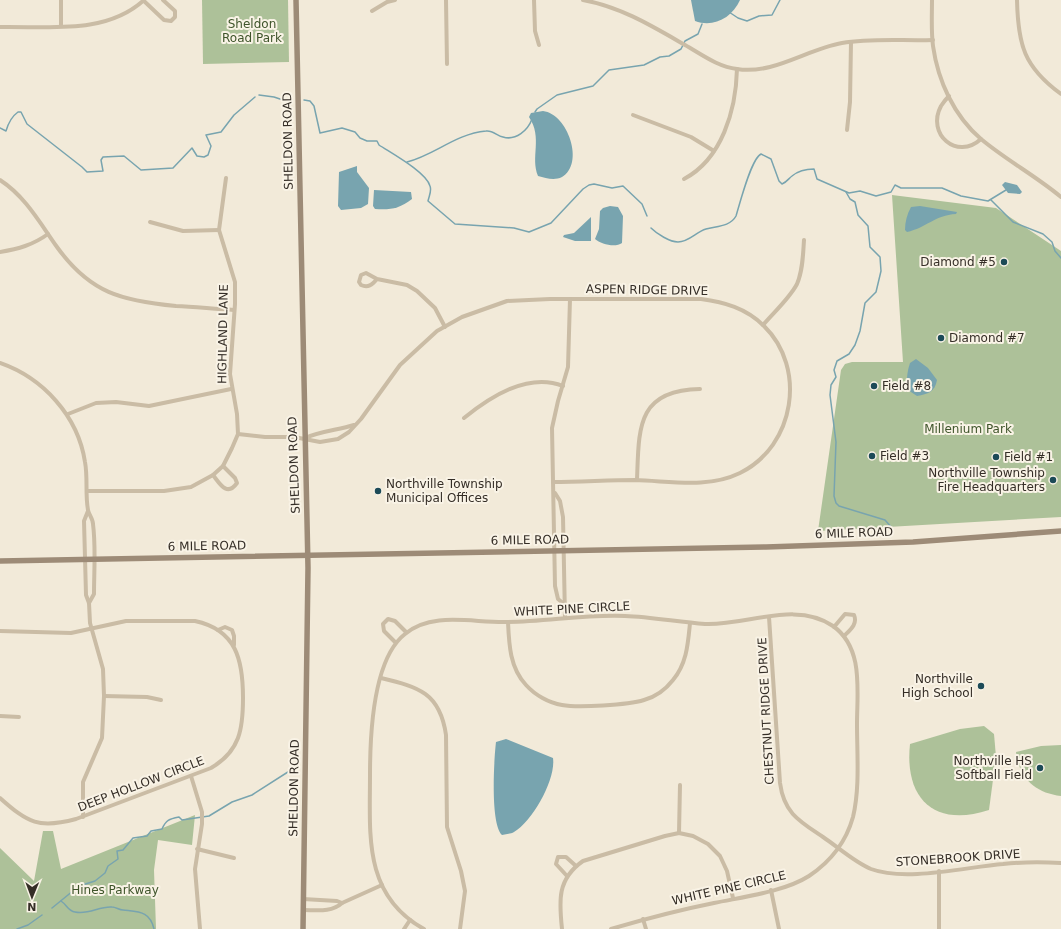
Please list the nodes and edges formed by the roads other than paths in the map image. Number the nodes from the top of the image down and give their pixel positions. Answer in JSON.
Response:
{"nodes":[{"id":1,"x":61,"y":0,"type":"edge"},
{"id":2,"x":144,"y":0,"type":"edge"},
{"id":3,"x":163,"y":0,"type":"edge"},
{"id":4,"x":296,"y":0,"type":"edge"},
{"id":5,"x":395,"y":0,"type":"edge"},
{"id":6,"x":446,"y":0,"type":"edge"},
{"id":7,"x":534,"y":0,"type":"edge"},
{"id":8,"x":583,"y":0,"type":"edge"},
{"id":9,"x":932,"y":0,"type":"edge"},
{"id":10,"x":1017,"y":0,"type":"edge"},
{"id":11,"x":372,"y":11,"type":"dead end"},
{"id":12,"x":61,"y":26,"type":"junction"},
{"id":13,"x":0,"y":27,"type":"edge"},
{"id":14,"x":932,"y":40,"type":"junction"},
{"id":15,"x":851,"y":42,"type":"junction"},
{"id":16,"x":539,"y":45,"type":"dead end"},
{"id":17,"x":447,"y":64,"type":"dead end"},
{"id":18,"x":737,"y":69,"type":"junction"},
{"id":19,"x":1061,"y":94,"type":"edge"},
{"id":20,"x":949,"y":96,"type":"junction"},
{"id":21,"x":633,"y":115,"type":"dead end"},
{"id":22,"x":846,"y":130,"type":"dead end"},
{"id":23,"x":981,"y":139,"type":"junction"},
{"id":24,"x":714,"y":151,"type":"junction"},
{"id":25,"x":226,"y":178,"type":"dead end"},
{"id":26,"x":684,"y":179,"type":"dead end"},
{"id":27,"x":0,"y":180,"type":"edge"},
{"id":28,"x":1061,"y":197,"type":"edge"},
{"id":29,"x":150,"y":222,"type":"dead end"},
{"id":30,"x":219,"y":230,"type":"junction"},
{"id":31,"x":48,"y":234,"type":"junction"},
{"id":32,"x":804,"y":240,"type":"dead end"},
{"id":33,"x":0,"y":252,"type":"edge"},
{"id":34,"x":377,"y":279,"type":"dead end"},
{"id":35,"x":570,"y":299,"type":"junction"},
{"id":36,"x":234,"y":310,"type":"junction"},
{"id":37,"x":763,"y":325,"type":"junction"},
{"id":38,"x":445,"y":327,"type":"junction"},
{"id":39,"x":0,"y":363,"type":"edge"},
{"id":40,"x":563,"y":386,"type":"junction"},
{"id":41,"x":700,"y":389,"type":"dead end"},
{"id":42,"x":231,"y":390,"type":"junction"},
{"id":43,"x":68,"y":414,"type":"junction"},
{"id":44,"x":464,"y":418,"type":"dead end"},
{"id":45,"x":354,"y":425,"type":"junction"},
{"id":46,"x":238,"y":434,"type":"junction"},
{"id":47,"x":305,"y":438,"type":"junction"},
{"id":48,"x":223,"y":466,"type":"junction"},
{"id":49,"x":213,"y":475,"type":"junction"},
{"id":50,"x":637,"y":480,"type":"junction"},
{"id":51,"x":553,"y":482,"type":"junction"},
{"id":52,"x":86,"y":491,"type":"junction"},
{"id":53,"x":554,"y":492,"type":"junction"},
{"id":54,"x":88,"y":512,"type":"junction"},
{"id":55,"x":1061,"y":531,"type":"edge"},
{"id":56,"x":564,"y":550,"type":"junction"},
{"id":57,"x":554,"y":551,"type":"junction"},
{"id":58,"x":307,"y":555,"type":"junction"},
{"id":59,"x":85,"y":559,"type":"junction"},
{"id":60,"x":94,"y":559,"type":"junction"},
{"id":61,"x":0,"y":561,"type":"edge"},
{"id":62,"x":89,"y":603,"type":"junction"},
{"id":63,"x":564,"y":604,"type":"junction"},
{"id":64,"x":769,"y":617,"type":"junction"},
{"id":65,"x":565,"y":618,"type":"junction"},
{"id":66,"x":508,"y":622,"type":"junction"},
{"id":67,"x":690,"y":623,"type":"junction"},
{"id":68,"x":834,"y":627,"type":"junction"},
{"id":69,"x":92,"y":629,"type":"junction"},
{"id":70,"x":218,"y":630,"type":"junction"},
{"id":71,"x":0,"y":631,"type":"edge"},
{"id":72,"x":406,"y":632,"type":"junction"},
{"id":73,"x":844,"y":636,"type":"junction"},
{"id":74,"x":395,"y":642,"type":"junction"},
{"id":75,"x":234,"y":646,"type":"junction"},
{"id":76,"x":382,"y":678,"type":"junction"},
{"id":77,"x":104,"y":696,"type":"junction"},
{"id":78,"x":161,"y":700,"type":"dead end"},
{"id":79,"x":0,"y":716,"type":"edge"},
{"id":80,"x":19,"y":716,"type":"dead end"},
{"id":81,"x":191,"y":776,"type":"junction"},
{"id":82,"x":680,"y":785,"type":"dead end"},
{"id":83,"x":0,"y":798,"type":"edge"},
{"id":84,"x":83,"y":816,"type":"junction"},
{"id":85,"x":679,"y":833,"type":"junction"},
{"id":86,"x":839,"y":848,"type":"junction"},
{"id":87,"x":197,"y":849,"type":"junction"},
{"id":88,"x":234,"y":858,"type":"dead end"},
{"id":89,"x":1061,"y":863,"type":"edge"},
{"id":90,"x":576,"y":866,"type":"junction"},
{"id":91,"x":939,"y":871,"type":"junction"},
{"id":92,"x":567,"y":876,"type":"junction"},
{"id":93,"x":382,"y":885,"type":"junction"},
{"id":94,"x":771,"y":890,"type":"junction"},
{"id":95,"x":733,"y":898,"type":"junction"},
{"id":96,"x":303,"y":899,"type":"junction"},
{"id":97,"x":342,"y":903,"type":"junction"},
{"id":98,"x":303,"y":910,"type":"junction"},
{"id":99,"x":642,"y":919,"type":"junction"},
{"id":100,"x":410,"y":920,"type":"junction"},
{"id":101,"x":200,"y":929,"type":"edge"},
{"id":102,"x":303,"y":929,"type":"edge"},
{"id":103,"x":404,"y":929,"type":"edge"},
{"id":104,"x":424,"y":929,"type":"edge"},
{"id":105,"x":460,"y":929,"type":"edge"},
{"id":106,"x":562,"y":929,"type":"edge"},
{"id":107,"x":611,"y":929,"type":"edge"},
{"id":108,"x":646,"y":929,"type":"edge"},
{"id":109,"x":779,"y":929,"type":"edge"},
{"id":110,"x":939,"y":929,"type":"edge"}],
"edges":[{"from":1,"to":12,"type":"street"},
{"from":2,"to":3,"type":"street"},
{"from":2,"to":12,"type":"street"},
{"from":4,"to":47,"type":"street","name":"SHELDON ROAD"},
{"from":5,"to":11,"type":"street"},
{"from":6,"to":17,"type":"street"},
{"from":7,"to":16,"type":"street"},
{"from":8,"to":18,"type":"street"},
{"from":9,"to":14,"type":"street"},
{"from":10,"to":19,"type":"street"},
{"from":12,"to":13,"type":"street"},
{"from":14,"to":15,"type":"street"},
{"from":14,"to":20,"type":"street"},
{"from":15,"to":18,"type":"street"},
{"from":15,"to":22,"type":"street"},
{"from":18,"to":24,"type":"street"},
{"from":20,"to":23,"type":"street"},
{"from":20,"to":23,"type":"street"},
{"from":21,"to":24,"type":"street"},
{"from":23,"to":28,"type":"street"},
{"from":24,"to":26,"type":"street"},
{"from":25,"to":30,"type":"street","name":"HIGHLAND LANE"},
{"from":27,"to":31,"type":"street"},
{"from":29,"to":30,"type":"street"},
{"from":30,"to":36,"type":"street","name":"HIGHLAND LANE"},
{"from":31,"to":33,"type":"street"},
{"from":31,"to":36,"type":"street"},
{"from":32,"to":37,"type":"street"},
{"from":34,"to":38,"type":"street"},
{"from":35,"to":37,"type":"street","name":"ASPEN RIDGE DRIVE"},
{"from":35,"to":38,"type":"street","name":"ASPEN RIDGE DRIVE"},
{"from":35,"to":40,"type":"street"},
{"from":36,"to":42,"type":"street","name":"HIGHLAND LANE"},
{"from":37,"to":50,"type":"street","name":"ASPEN RIDGE DRIVE"},
{"from":38,"to":45,"type":"street","name":"ASPEN RIDGE DRIVE"},
{"from":39,"to":43,"type":"street"},
{"from":40,"to":44,"type":"street"},
{"from":40,"to":51,"type":"street"},
{"from":41,"to":50,"type":"street"},
{"from":42,"to":43,"type":"street"},
{"from":42,"to":46,"type":"street","name":"HIGHLAND LANE"},
{"from":43,"to":52,"type":"street"},
{"from":45,"to":47,"type":"street"},
{"from":45,"to":47,"type":"street","name":"ASPEN RIDGE DRIVE"},
{"from":46,"to":47,"type":"street","name":"ASPEN RIDGE DRIVE"},
{"from":46,"to":48,"type":"street","name":"HIGHLAND LANE"},
{"from":47,"to":58,"type":"street","name":"SHELDON ROAD"},
{"from":48,"to":49,"type":"street","name":"HIGHLAND LANE"},
{"from":48,"to":49,"type":"street"},
{"from":49,"to":52,"type":"street","name":"HIGHLAND LANE"},
{"from":50,"to":51,"type":"street","name":"ASPEN RIDGE DRIVE"},
{"from":51,"to":53,"type":"street"},
{"from":52,"to":54,"type":"street"},
{"from":53,"to":56,"type":"street"},
{"from":53,"to":57,"type":"street","name":"WHITE PINE CIRCLE"},
{"from":54,"to":59,"type":"street"},
{"from":54,"to":60,"type":"street"},
{"from":55,"to":56,"type":"street","name":"6 MILE ROAD"},
{"from":56,"to":57,"type":"street","name":"6 MILE ROAD"},
{"from":56,"to":63,"type":"street"},
{"from":57,"to":58,"type":"street","name":"6 MILE ROAD"},
{"from":57,"to":63,"type":"street","name":"WHITE PINE CIRCLE"},
{"from":58,"to":60,"type":"street","name":"6 MILE ROAD"},
{"from":58,"to":96,"type":"street","name":"SHELDON ROAD"},
{"from":59,"to":60,"type":"street","name":"6 MILE ROAD"},
{"from":59,"to":61,"type":"street","name":"6 MILE ROAD"},
{"from":59,"to":62,"type":"street"},
{"from":60,"to":62,"type":"street"},
{"from":62,"to":69,"type":"street"},
{"from":63,"to":65,"type":"street"},
{"from":64,"to":67,"type":"street","name":"WHITE PINE CIRCLE"},
{"from":64,"to":68,"type":"street","name":"WHITE PINE CIRCLE"},
{"from":64,"to":86,"type":"street","name":"CHESTNUT RIDGE DRIVE"},
{"from":65,"to":66,"type":"street","name":"WHITE PINE CIRCLE"},
{"from":65,"to":67,"type":"street","name":"WHITE PINE CIRCLE"},
{"from":66,"to":67,"type":"street"},
{"from":66,"to":72,"type":"street","name":"WHITE PINE CIRCLE"},
{"from":68,"to":73,"type":"street","name":"WHITE PINE CIRCLE"},
{"from":68,"to":73,"type":"street"},
{"from":69,"to":70,"type":"street","name":"DEEP HOLLOW CIRCLE"},
{"from":69,"to":71,"type":"street","name":"DEEP HOLLOW CIRCLE"},
{"from":69,"to":77,"type":"street"},
{"from":70,"to":75,"type":"street","name":"DEEP HOLLOW CIRCLE"},
{"from":70,"to":75,"type":"street","name":"DEEP HOLLOW CIRCLE"},
{"from":72,"to":74,"type":"street","name":"WHITE PINE CIRCLE"},
{"from":72,"to":74,"type":"street"},
{"from":73,"to":86,"type":"street","name":"WHITE PINE CIRCLE"},
{"from":74,"to":76,"type":"street","name":"WHITE PINE CIRCLE"},
{"from":75,"to":81,"type":"street","name":"DEEP HOLLOW CIRCLE"},
{"from":76,"to":93,"type":"street","name":"WHITE PINE CIRCLE"},
{"from":76,"to":105,"type":"street"},
{"from":77,"to":78,"type":"street"},
{"from":77,"to":84,"type":"street"},
{"from":79,"to":80,"type":"street"},
{"from":81,"to":84,"type":"street","name":"DEEP HOLLOW CIRCLE"},
{"from":81,"to":87,"type":"street"},
{"from":82,"to":85,"type":"street"},
{"from":83,"to":84,"type":"street","name":"DEEP HOLLOW CIRCLE"},
{"from":85,"to":90,"type":"street"},
{"from":85,"to":95,"type":"street"},
{"from":86,"to":91,"type":"street","name":"STONEBROOK DRIVE"},
{"from":86,"to":94,"type":"street","name":"WHITE PINE CIRCLE"},
{"from":87,"to":88,"type":"street"},
{"from":87,"to":101,"type":"street"},
{"from":89,"to":91,"type":"street","name":"STONEBROOK DRIVE"},
{"from":90,"to":92,"type":"street"},
{"from":90,"to":92,"type":"street"},
{"from":91,"to":110,"type":"street"},
{"from":92,"to":106,"type":"street"},
{"from":93,"to":97,"type":"street"},
{"from":93,"to":100,"type":"street","name":"WHITE PINE CIRCLE"},
{"from":94,"to":95,"type":"street","name":"WHITE PINE CIRCLE"},
{"from":94,"to":109,"type":"street"},
{"from":95,"to":99,"type":"street","name":"WHITE PINE CIRCLE"},
{"from":96,"to":97,"type":"street"},
{"from":96,"to":98,"type":"street","name":"SHELDON ROAD"},
{"from":97,"to":98,"type":"street"},
{"from":98,"to":102,"type":"street","name":"SHELDON ROAD"},
{"from":99,"to":107,"type":"street","name":"WHITE PINE CIRCLE"},
{"from":99,"to":108,"type":"street"},
{"from":100,"to":103,"type":"street"},
{"from":100,"to":104,"type":"street","name":"WHITE PINE CIRCLE"}]}
